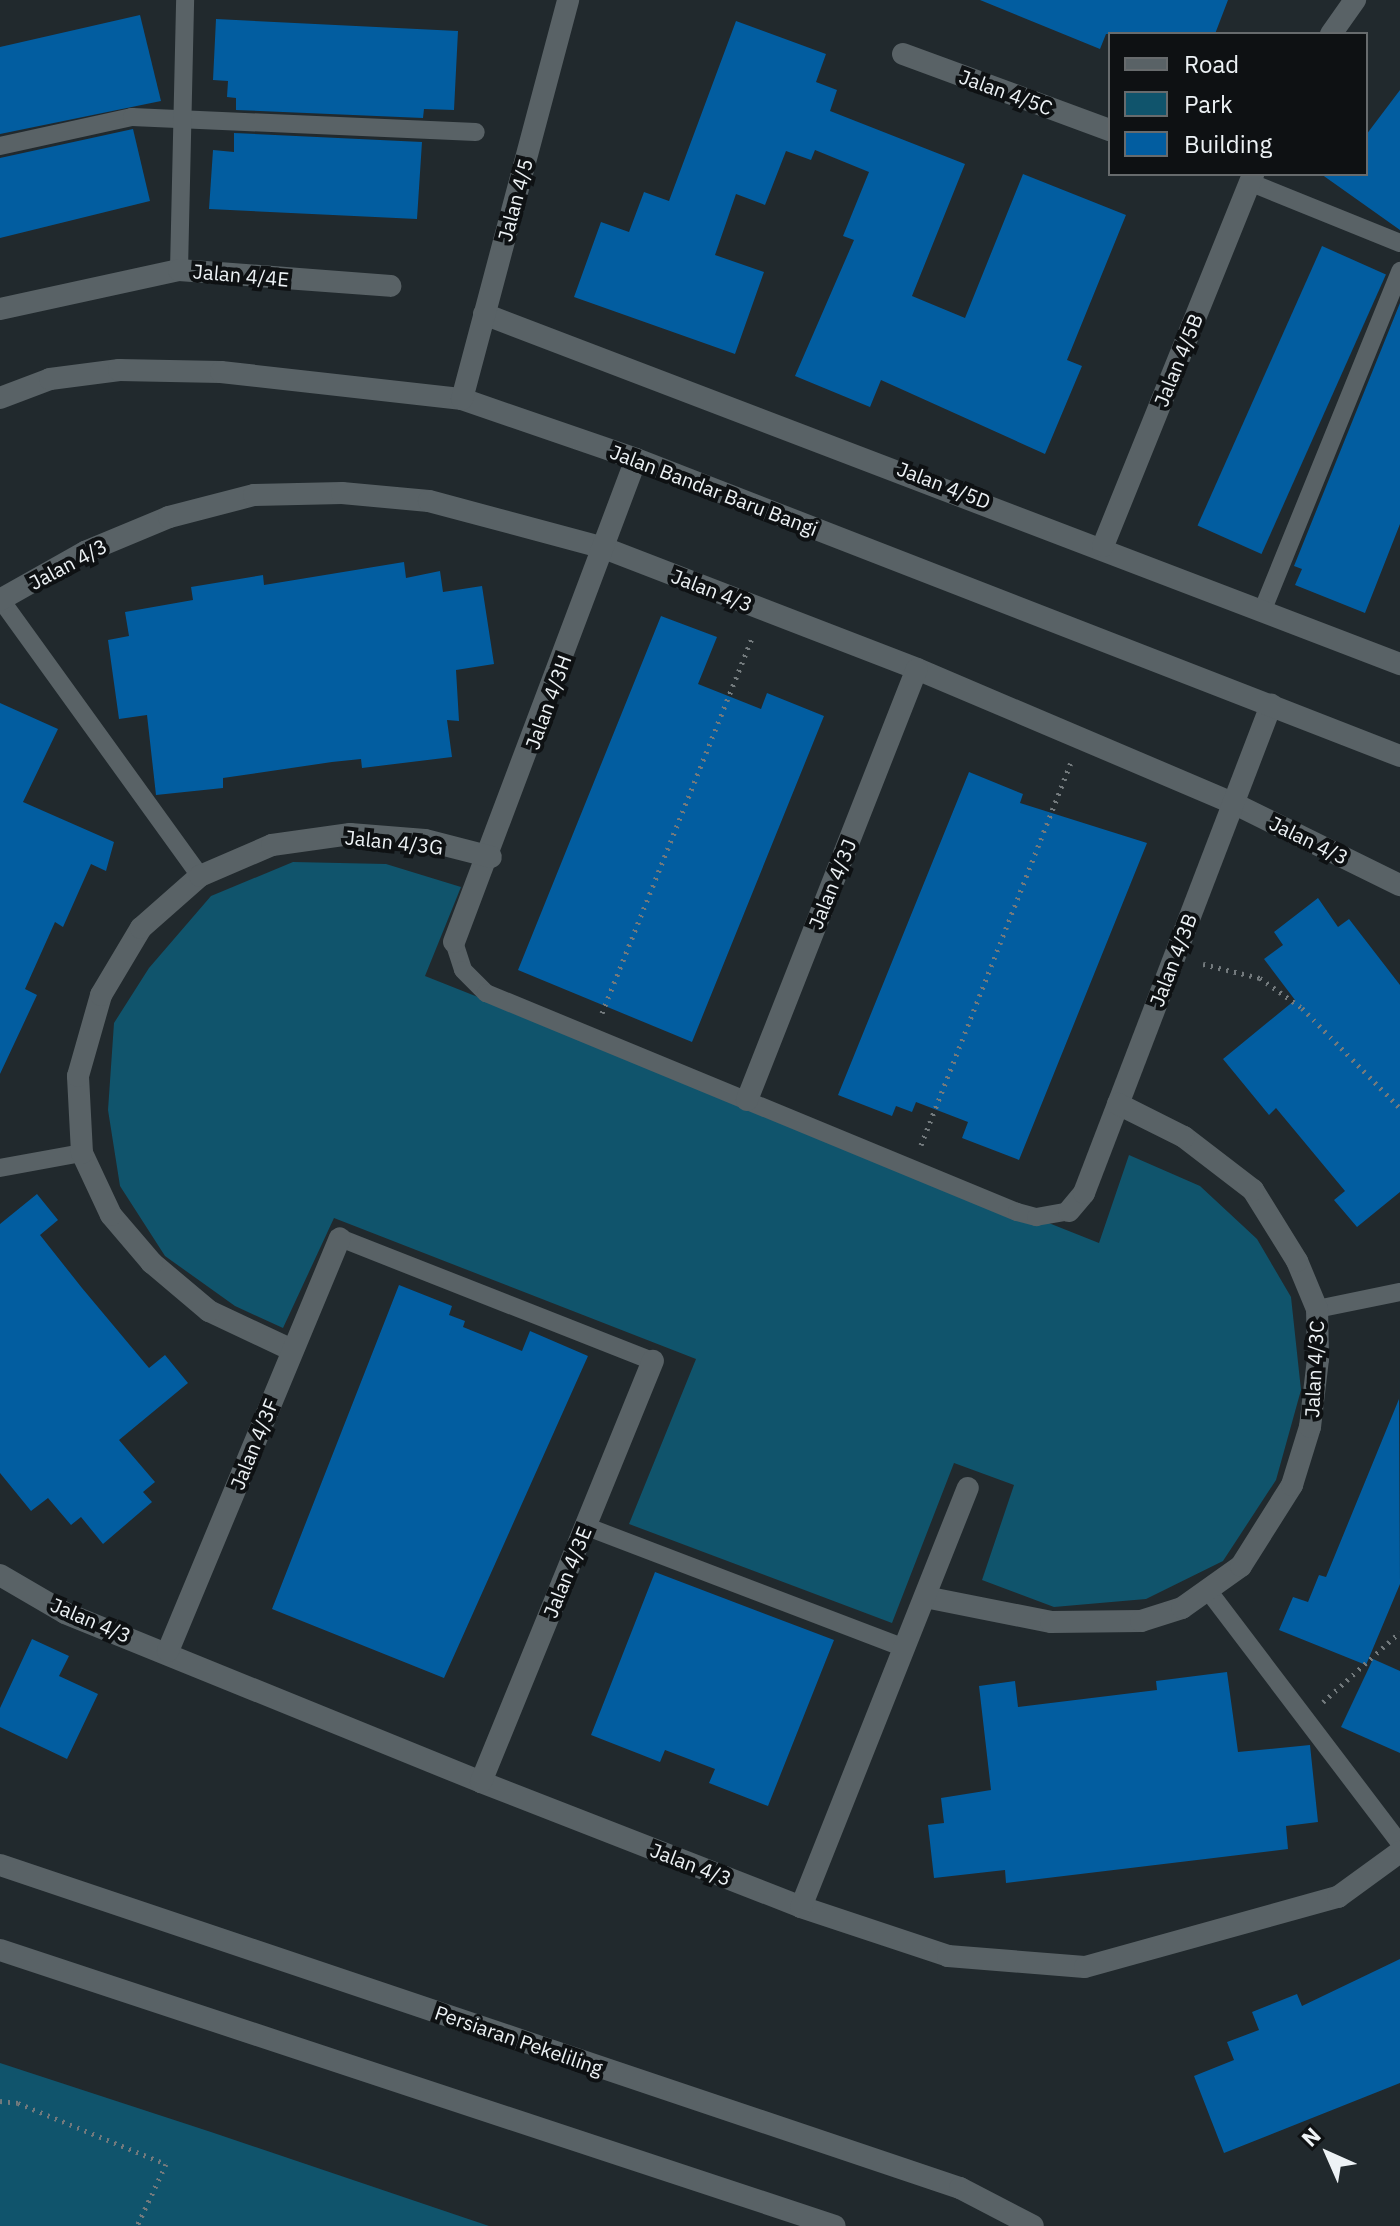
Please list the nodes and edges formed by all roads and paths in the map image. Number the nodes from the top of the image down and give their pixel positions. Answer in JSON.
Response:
{"nodes":[{"id":1,"x":185,"y":0,"type":"edge"},
{"id":2,"x":568,"y":0,"type":"edge"},
{"id":3,"x":1355,"y":0,"type":"edge"},
{"id":4,"x":1332,"y":32,"type":"edge"},
{"id":5,"x":903,"y":54,"type":"dead end"},
{"id":6,"x":180,"y":120,"type":"junction"},
{"id":7,"x":1108,"y":129,"type":"edge"},
{"id":8,"x":476,"y":132,"type":"dead end"},
{"id":9,"x":0,"y":146,"type":"edge"},
{"id":10,"x":1244,"y":177,"type":"edge"},
{"id":11,"x":1400,"y":243,"type":"edge"},
{"id":12,"x":179,"y":270,"type":"junction"},
{"id":13,"x":1400,"y":271,"type":"edge"},
{"id":14,"x":390,"y":286,"type":"dead end"},
{"id":15,"x":0,"y":309,"type":"edge"},
{"id":16,"x":484,"y":314,"type":"junction"},
{"id":17,"x":0,"y":398,"type":"edge"},
{"id":18,"x":462,"y":399,"type":"junction"},
{"id":19,"x":636,"y":459,"type":"junction"},
{"id":20,"x":1103,"y":546,"type":"junction"},
{"id":21,"x":604,"y":548,"type":"junction"},
{"id":22,"x":0,"y":600,"type":"edge"},
{"id":23,"x":1263,"y":609,"type":"junction"},
{"id":24,"x":751,"y":640,"type":"dead end"},
{"id":25,"x":1400,"y":664,"type":"edge"},
{"id":26,"x":917,"y":669,"type":"junction"},
{"id":27,"x":1271,"y":705,"type":"junction"},
{"id":28,"x":1081,"y":738,"type":"junction"},
{"id":29,"x":1400,"y":756,"type":"edge"},
{"id":30,"x":1233,"y":803,"type":"junction"},
{"id":31,"x":491,"y":857,"type":"junction"},
{"id":32,"x":200,"y":876,"type":"junction"},
{"id":33,"x":1400,"y":885,"type":"edge"},
{"id":34,"x":454,"y":942,"type":"joint"},
{"id":35,"x":1195,"y":962,"type":"dead end"},
{"id":36,"x":600,"y":1018,"type":"dead end"},
{"id":37,"x":747,"y":1100,"type":"junction"},
{"id":38,"x":1118,"y":1104,"type":"junction"},
{"id":39,"x":1400,"y":1108,"type":"edge"},
{"id":40,"x":82,"y":1153,"type":"junction"},
{"id":41,"x":0,"y":1168,"type":"edge"},
{"id":42,"x":912,"y":1168,"type":"junction"},
{"id":43,"x":1069,"y":1211,"type":"joint"},
{"id":44,"x":340,"y":1238,"type":"joint"},
{"id":45,"x":1400,"y":1292,"type":"edge"},
{"id":46,"x":1317,"y":1309,"type":"junction"},
{"id":47,"x":292,"y":1350,"type":"junction"},
{"id":48,"x":653,"y":1361,"type":"joint"},
{"id":49,"x":968,"y":1488,"type":"dead end"},
{"id":50,"x":585,"y":1526,"type":"junction"},
{"id":51,"x":0,"y":1575,"type":"edge"},
{"id":52,"x":1210,"y":1593,"type":"junction"},
{"id":53,"x":925,"y":1597,"type":"junction"},
{"id":54,"x":1400,"y":1632,"type":"edge"},
{"id":55,"x":905,"y":1648,"type":"junction"},
{"id":56,"x":168,"y":1651,"type":"junction"},
{"id":57,"x":1307,"y":1716,"type":"junction"},
{"id":58,"x":481,"y":1782,"type":"junction"},
{"id":59,"x":1400,"y":1843,"type":"edge"},
{"id":60,"x":1400,"y":1852,"type":"edge"},
{"id":61,"x":0,"y":1865,"type":"edge"},
{"id":62,"x":801,"y":1907,"type":"junction"},
{"id":63,"x":0,"y":1950,"type":"edge"},
{"id":64,"x":0,"y":2101,"type":"edge"},
{"id":65,"x":137,"y":2226,"type":"edge"},
{"id":66,"x":835,"y":2226,"type":"edge"},
{"id":67,"x":1033,"y":2226,"type":"edge"}],
"edges":[{"from":1,"to":6,"type":"lane"},
{"from":2,"to":16,"type":"street","name":"Jalan 4/5"},
{"from":3,"to":4,"type":"street"},
{"from":5,"to":7,"type":"street","name":"Jalan 4/5C"},
{"from":6,"to":8,"type":"lane"},
{"from":6,"to":9,"type":"lane"},
{"from":6,"to":12,"type":"lane"},
{"from":10,"to":11,"type":"lane"},
{"from":10,"to":20,"type":"street","name":"Jalan 4/5B"},
{"from":12,"to":14,"type":"street","name":"Jalan 4/4E"},
{"from":12,"to":15,"type":"street","name":"Jalan 4/4E"},
{"from":13,"to":23,"type":"lane"},
{"from":16,"to":18,"type":"street","name":"Jalan 4/5"},
{"from":16,"to":20,"type":"street","name":"Jalan 4/5D"},
{"from":17,"to":18,"type":"street","name":"Jalan Bandar Baru Bangi"},
{"from":18,"to":19,"type":"street","name":"Jalan Bandar Baru Bangi"},
{"from":19,"to":21,"type":"street","name":"Jalan 4/3H"},
{"from":19,"to":27,"type":"street","name":"Jalan Bandar Baru Bangi"},
{"from":20,"to":23,"type":"street","name":"Jalan 4/5D"},
{"from":21,"to":22,"type":"street","name":"Jalan 4/3"},
{"from":21,"to":26,"type":"street","name":"Jalan 4/3"},
{"from":21,"to":31,"type":"street","name":"Jalan 4/3H"},
{"from":22,"to":32,"type":"lane"},
{"from":23,"to":25,"type":"street","name":"Jalan 4/5D"},
{"from":24,"to":36,"type":"path"},
{"from":26,"to":28,"type":"street","name":"Jalan 4/3"},
{"from":26,"to":37,"type":"street","name":"Jalan 4/3J"},
{"from":27,"to":29,"type":"street","name":"Jalan Bandar Baru Bangi"},
{"from":27,"to":30,"type":"street","name":"Jalan 4/3B"},
{"from":28,"to":30,"type":"street","name":"Jalan 4/3"},
{"from":28,"to":42,"type":"path"},
{"from":30,"to":33,"type":"street","name":"Jalan 4/3"},
{"from":30,"to":38,"type":"street","name":"Jalan 4/3B"},
{"from":31,"to":32,"type":"street","name":"Jalan 4/3G"},
{"from":31,"to":34,"type":"street","name":"Jalan 4/3H"},
{"from":32,"to":40,"type":"street","name":"Jalan 4/3G"},
{"from":34,"to":37,"type":"lane"},
{"from":35,"to":39,"type":"path"},
{"from":37,"to":42,"type":"lane"},
{"from":38,"to":43,"type":"street","name":"Jalan 4/3B"},
{"from":38,"to":46,"type":"street","name":"Jalan 4/3C"},
{"from":40,"to":41,"type":"lane"},
{"from":40,"to":47,"type":"street","name":"Jalan 4/3G"},
{"from":42,"to":43,"type":"lane"},
{"from":44,"to":47,"type":"street","name":"Jalan 4/3F"},
{"from":44,"to":48,"type":"lane"},
{"from":45,"to":46,"type":"lane"},
{"from":46,"to":52,"type":"street","name":"Jalan 4/3C"},
{"from":47,"to":56,"type":"street","name":"Jalan 4/3F"},
{"from":48,"to":50,"type":"street","name":"Jalan 4/3E"},
{"from":49,"to":53,"type":"street"},
{"from":50,"to":55,"type":"lane"},
{"from":50,"to":58,"type":"street","name":"Jalan 4/3E"},
{"from":51,"to":56,"type":"street","name":"Jalan 4/3"},
{"from":52,"to":53,"type":"street","name":"Jalan 4/3C"},
{"from":52,"to":57,"type":"lane"},
{"from":53,"to":55,"type":"street"},
{"from":54,"to":57,"type":"path"},
{"from":55,"to":62,"type":"street"},
{"from":56,"to":58,"type":"street","name":"Jalan 4/3"},
{"from":57,"to":59,"type":"lane"},
{"from":58,"to":62,"type":"street","name":"Jalan 4/3"},
{"from":60,"to":62,"type":"street","name":"Jalan 4/3"},
{"from":61,"to":67,"type":"street","name":"Persiaran Pekeliling"},
{"from":63,"to":66,"type":"street"},
{"from":64,"to":65,"type":"path"}]}
